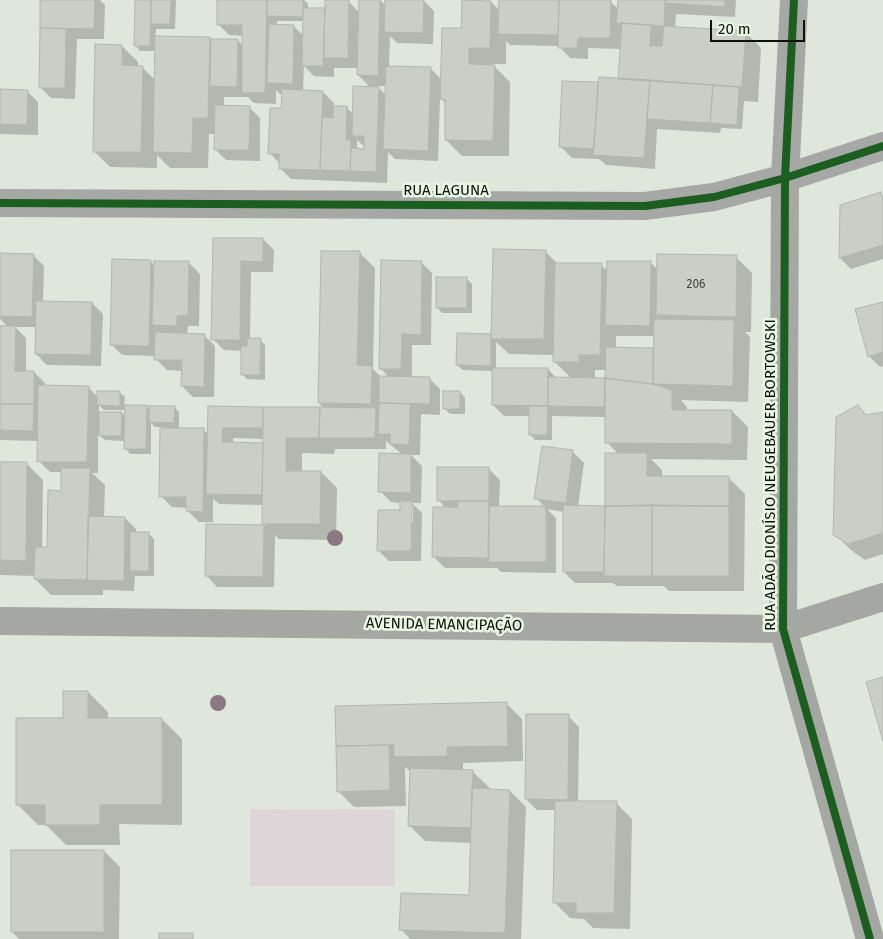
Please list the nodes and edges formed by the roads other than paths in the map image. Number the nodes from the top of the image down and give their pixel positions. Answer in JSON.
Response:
{"nodes":[{"id":1,"x":794,"y":0,"type":"edge"},
{"id":2,"x":883,"y":146,"type":"edge"},
{"id":3,"x":785,"y":178,"type":"junction"},
{"id":4,"x":0,"y":203,"type":"edge"},
{"id":5,"x":883,"y":596,"type":"edge"},
{"id":6,"x":0,"y":620,"type":"edge"},
{"id":7,"x":783,"y":629,"type":"junction"},
{"id":8,"x":870,"y":939,"type":"edge"}],
"edges":[{"from":1,"to":3,"type":"street","name":"RUA ADÃO DIONÍSIO NEUGEBAUER BORTOWSKI"},
{"from":2,"to":3,"type":"street","name":"RUA LAGUNA"},
{"from":3,"to":4,"type":"street","name":"RUA LAGUNA"},
{"from":3,"to":7,"type":"street","name":"RUA ADÃO DIONÍSIO NEUGEBAUER BORTOWSKI"},
{"from":5,"to":7,"type":"main road","name":"AVENIDA EMANCIPAÇÃO"},
{"from":6,"to":7,"type":"main road","name":"AVENIDA EMANCIPAÇÃO"},
{"from":7,"to":8,"type":"main road","name":"RUA ADÃO DIONÍSIO NEUGEBAUER BORTOWSKI"}]}
